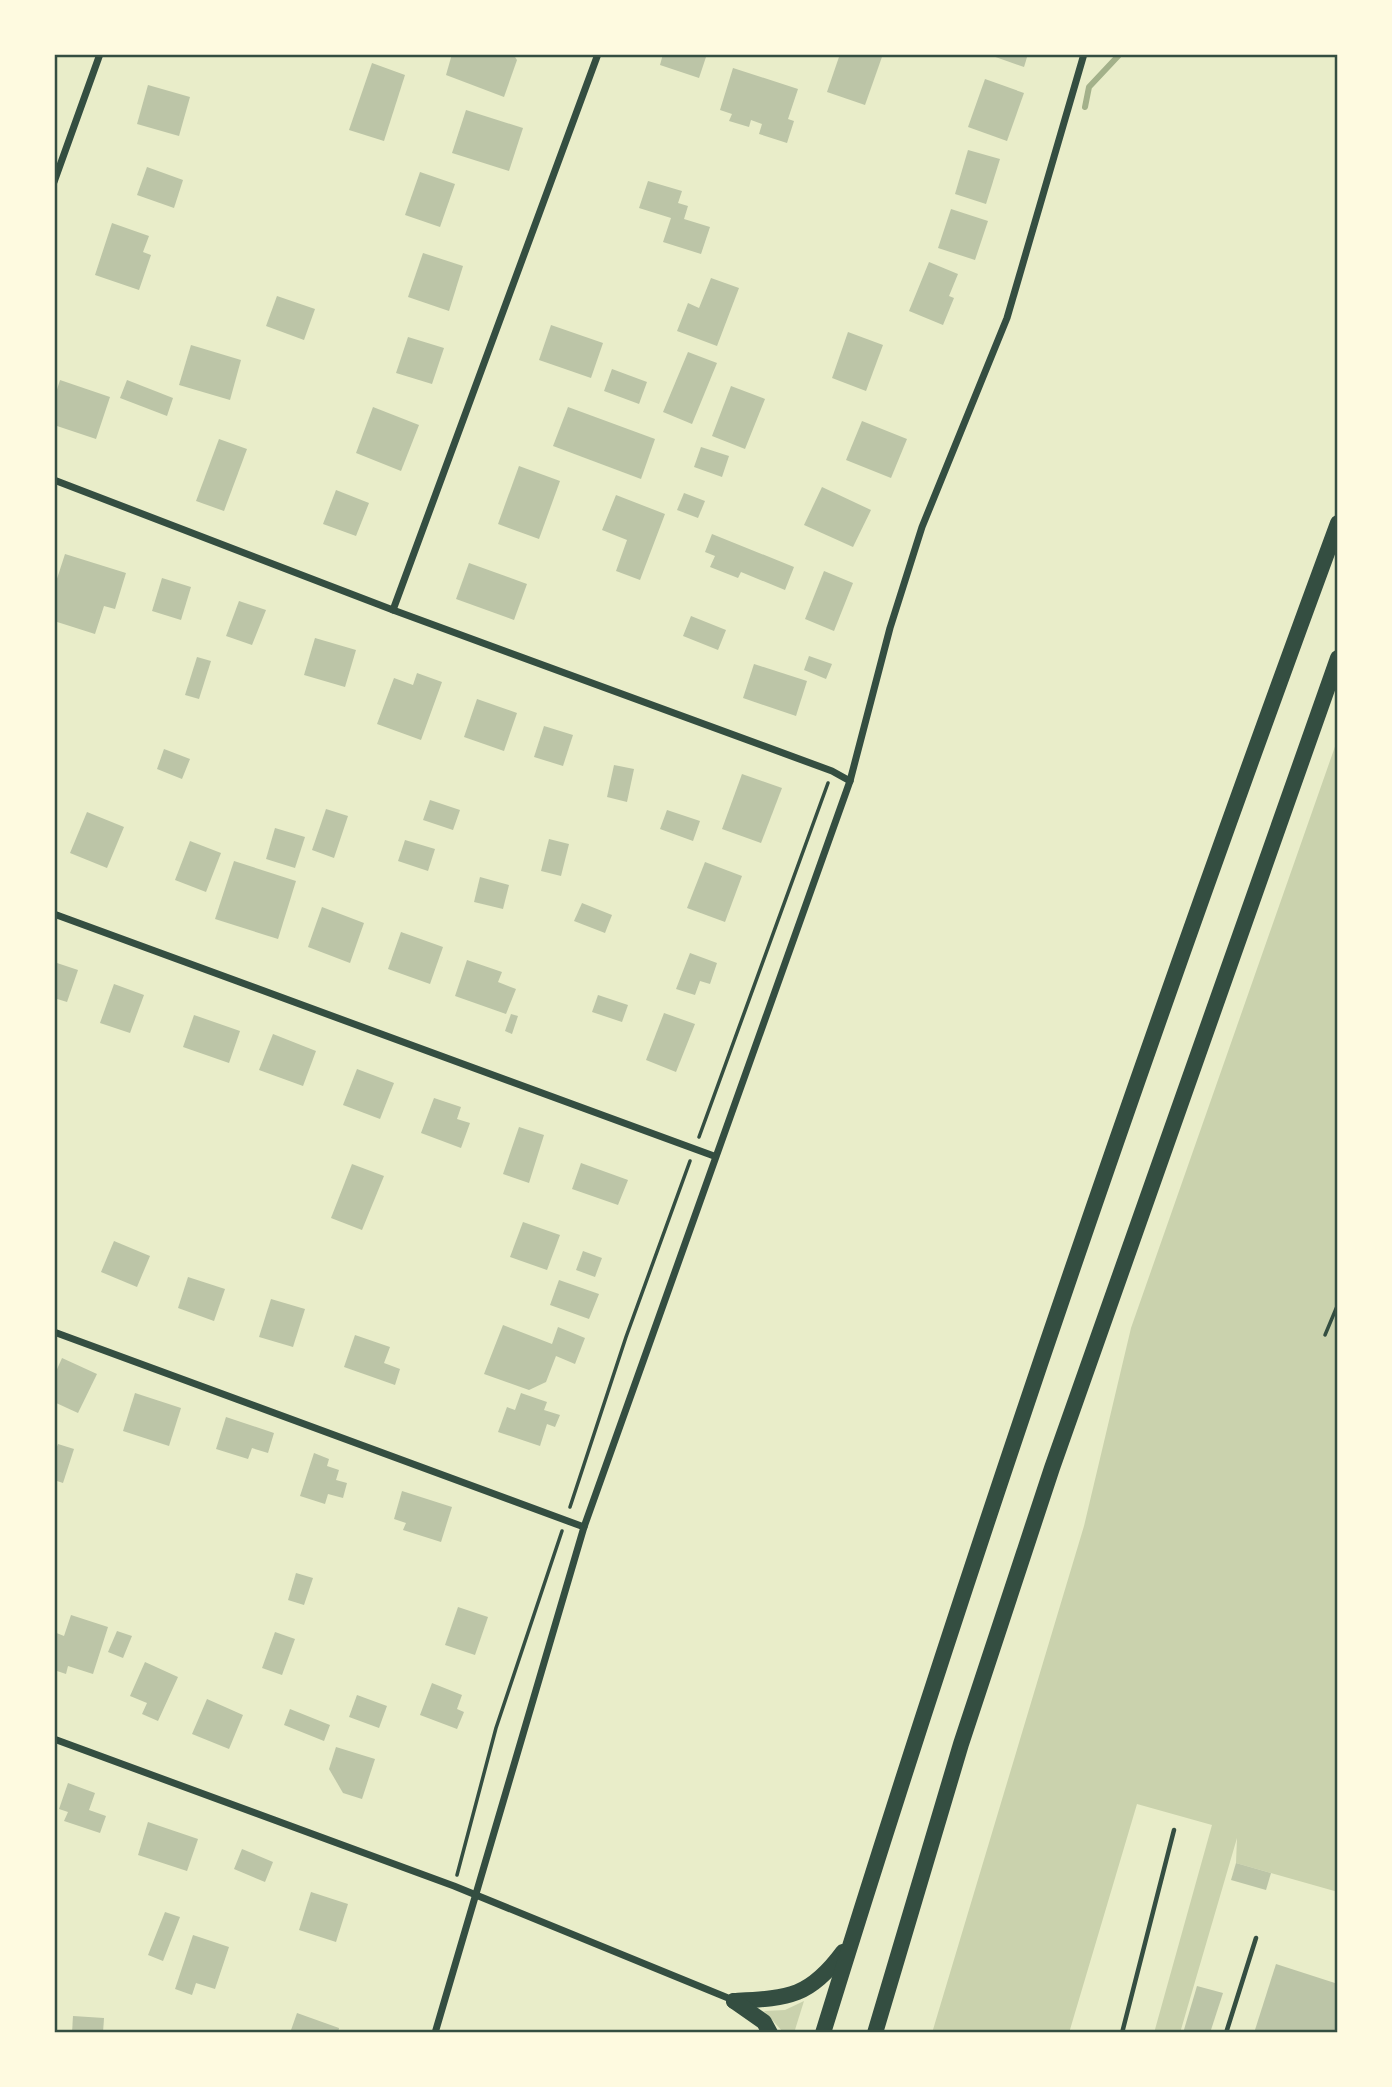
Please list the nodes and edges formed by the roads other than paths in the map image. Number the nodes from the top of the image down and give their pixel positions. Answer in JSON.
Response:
{"nodes":[{"id":1,"x":100,"y":54,"type":"edge"},
{"id":2,"x":598,"y":54,"type":"edge"},
{"id":3,"x":1084,"y":54,"type":"edge"},
{"id":4,"x":54,"y":182,"type":"edge"},
{"id":5,"x":54,"y":480,"type":"edge"},
{"id":6,"x":1338,"y":523,"type":"edge"},
{"id":7,"x":393,"y":610,"type":"junction"},
{"id":8,"x":1338,"y":658,"type":"edge"},
{"id":9,"x":850,"y":781,"type":"junction"},
{"id":10,"x":54,"y":914,"type":"edge"},
{"id":11,"x":714,"y":1156,"type":"junction"},
{"id":12,"x":54,"y":1332,"type":"edge"},
{"id":13,"x":584,"y":1527,"type":"junction"},
{"id":14,"x":54,"y":1739,"type":"edge"},
{"id":15,"x":1174,"y":1830,"type":"dead end"},
{"id":16,"x":476,"y":1895,"type":"junction"},
{"id":17,"x":1256,"y":1938,"type":"dead end"},
{"id":18,"x":851,"y":1942,"type":"junction"},
{"id":19,"x":734,"y":2001,"type":"junction"},
{"id":20,"x":435,"y":2033,"type":"edge"},
{"id":21,"x":770,"y":2033,"type":"edge"},
{"id":22,"x":823,"y":2033,"type":"edge"},
{"id":23,"x":875,"y":2033,"type":"edge"},
{"id":24,"x":1122,"y":2033,"type":"edge"},
{"id":25,"x":1226,"y":2033,"type":"edge"}],
"edges":[{"from":1,"to":4,"type":"street"},
{"from":2,"to":7,"type":"street"},
{"from":3,"to":9,"type":"street"},
{"from":5,"to":7,"type":"street"},
{"from":6,"to":18,"type":"highway"},
{"from":7,"to":9,"type":"street"},
{"from":8,"to":23,"type":"highway"},
{"from":9,"to":11,"type":"street"},
{"from":10,"to":11,"type":"street"},
{"from":11,"to":13,"type":"street"},
{"from":12,"to":13,"type":"street"},
{"from":13,"to":16,"type":"street"},
{"from":14,"to":16,"type":"street"},
{"from":15,"to":24,"type":"lane"},
{"from":16,"to":19,"type":"street"},
{"from":16,"to":20,"type":"street"},
{"from":17,"to":25,"type":"lane"},
{"from":18,"to":19,"type":"highway"},
{"from":18,"to":22,"type":"highway"},
{"from":19,"to":21,"type":"highway"}]}
